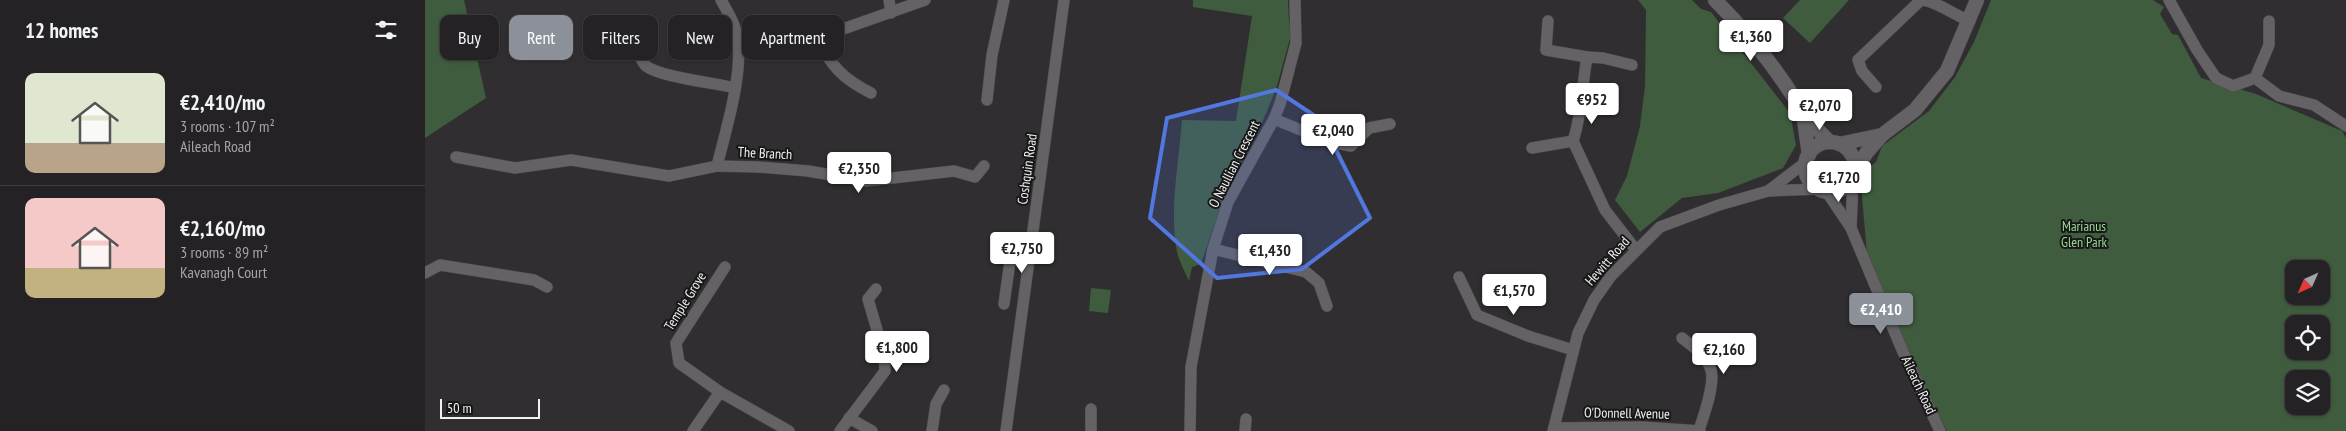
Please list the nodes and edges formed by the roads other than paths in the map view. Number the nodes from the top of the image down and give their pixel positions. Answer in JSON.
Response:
{"nodes":[{"id":1,"x":721,"y":0,"type":"edge"},
{"id":2,"x":889,"y":0,"type":"edge"},
{"id":3,"x":925,"y":0,"type":"edge"},
{"id":4,"x":1004,"y":0,"type":"edge"},
{"id":5,"x":1063,"y":0,"type":"edge"},
{"id":6,"x":1295,"y":0,"type":"edge"},
{"id":7,"x":1715,"y":0,"type":"edge"},
{"id":8,"x":1922,"y":0,"type":"edge"},
{"id":9,"x":1977,"y":0,"type":"edge"},
{"id":10,"x":2169,"y":0,"type":"edge"},
{"id":11,"x":891,"y":13,"type":"junction"},
{"id":12,"x":1548,"y":21,"type":"dead end"},
{"id":13,"x":2269,"y":21,"type":"dead end"},
{"id":14,"x":1969,"y":22,"type":"junction"},
{"id":15,"x":844,"y":29,"type":"edge"},
{"id":16,"x":739,"y":49,"type":"junction"},
{"id":17,"x":742,"y":49,"type":"edge"},
{"id":18,"x":1587,"y":58,"type":"junction"},
{"id":19,"x":643,"y":60,"type":"edge"},
{"id":20,"x":828,"y":60,"type":"edge"},
{"id":21,"x":1631,"y":65,"type":"dead end"},
{"id":22,"x":2255,"y":78,"type":"junction"},
{"id":23,"x":1876,"y":87,"type":"dead end"},
{"id":24,"x":735,"y":88,"type":"junction"},
{"id":25,"x":871,"y":93,"type":"dead end"},
{"id":26,"x":987,"y":100,"type":"dead end"},
{"id":27,"x":1802,"y":112,"type":"junction"},
{"id":28,"x":1274,"y":119,"type":"junction"},
{"id":29,"x":1390,"y":124,"type":"dead end"},
{"id":30,"x":2346,"y":126,"type":"edge"},
{"id":31,"x":1882,"y":135,"type":"junction"},
{"id":32,"x":1573,"y":141,"type":"junction"},
{"id":33,"x":1835,"y":143,"type":"junction"},
{"id":34,"x":1532,"y":148,"type":"dead end"},
{"id":35,"x":456,"y":157,"type":"dead end"},
{"id":36,"x":1808,"y":158,"type":"junction"},
{"id":37,"x":717,"y":166,"type":"junction"},
{"id":38,"x":985,"y":166,"type":"dead end"},
{"id":39,"x":1854,"y":174,"type":"junction"},
{"id":40,"x":1823,"y":190,"type":"junction"},
{"id":41,"x":1768,"y":191,"type":"junction"},
{"id":42,"x":1851,"y":228,"type":"junction"},
{"id":43,"x":1013,"y":240,"type":"dead end"},
{"id":44,"x":1213,"y":249,"type":"junction"},
{"id":45,"x":1636,"y":250,"type":"junction"},
{"id":46,"x":1010,"y":266,"type":"junction"},
{"id":47,"x":725,"y":267,"type":"dead end"},
{"id":48,"x":1027,"y":267,"type":"junction"},
{"id":49,"x":425,"y":273,"type":"edge"},
{"id":50,"x":1459,"y":277,"type":"dead end"},
{"id":51,"x":547,"y":287,"type":"dead end"},
{"id":52,"x":876,"y":289,"type":"dead end"},
{"id":53,"x":1004,"y":304,"type":"dead end"},
{"id":54,"x":1327,"y":306,"type":"dead end"},
{"id":55,"x":1682,"y":338,"type":"dead end"},
{"id":56,"x":1573,"y":350,"type":"junction"},
{"id":57,"x":944,"y":390,"type":"dead end"},
{"id":58,"x":720,"y":392,"type":"junction"},
{"id":59,"x":1091,"y":409,"type":"dead end"},
{"id":60,"x":849,"y":418,"type":"junction"},
{"id":61,"x":1643,"y":429,"type":"edge"},
{"id":62,"x":1553,"y":430,"type":"edge"},
{"id":63,"x":693,"y":431,"type":"edge"},
{"id":64,"x":789,"y":431,"type":"edge"},
{"id":65,"x":840,"y":431,"type":"edge"},
{"id":66,"x":872,"y":431,"type":"edge"},
{"id":67,"x":931,"y":431,"type":"edge"},
{"id":68,"x":1006,"y":431,"type":"edge"},
{"id":69,"x":1091,"y":431,"type":"edge"},
{"id":70,"x":1190,"y":431,"type":"edge"},
{"id":71,"x":1700,"y":431,"type":"edge"},
{"id":72,"x":1940,"y":431,"type":"edge"}],
"edges":[{"from":1,"to":16,"type":"street","name":"The Branch"},
{"from":2,"to":11,"type":"street"},
{"from":3,"to":11,"type":"street"},
{"from":4,"to":26,"type":"street"},
{"from":5,"to":48,"type":"street","name":"Coshquin Road"},
{"from":6,"to":28,"type":"street","name":"O Naullian Crescent"},
{"from":7,"to":27,"type":"street"},
{"from":8,"to":14,"type":"street"},
{"from":8,"to":23,"type":"street"},
{"from":9,"to":14,"type":"street"},
{"from":10,"to":22,"type":"street"},
{"from":11,"to":15,"type":"street"},
{"from":12,"to":18,"type":"street"},
{"from":13,"to":22,"type":"street"},
{"from":14,"to":31,"type":"street"},
{"from":16,"to":17,"type":"street"},
{"from":16,"to":24,"type":"street","name":"The Branch"},
{"from":18,"to":21,"type":"street"},
{"from":18,"to":32,"type":"street"},
{"from":19,"to":24,"type":"street"},
{"from":20,"to":25,"type":"street"},
{"from":22,"to":30,"type":"street"},
{"from":24,"to":37,"type":"street","name":"The Branch"},
{"from":27,"to":33,"type":"street"},
{"from":27,"to":36,"type":"street"},
{"from":28,"to":29,"type":"street"},
{"from":28,"to":44,"type":"street","name":"O Naullian Crescent"},
{"from":31,"to":33,"type":"street"},
{"from":31,"to":39,"type":"street"},
{"from":32,"to":34,"type":"street"},
{"from":32,"to":45,"type":"street"},
{"from":33,"to":36,"type":"street"},
{"from":33,"to":39,"type":"street"},
{"from":35,"to":37,"type":"street","name":"The Branch"},
{"from":36,"to":40,"type":"street"},
{"from":36,"to":41,"type":"street","name":"Hewitt Road"},
{"from":37,"to":38,"type":"street","name":"The Branch"},
{"from":39,"to":40,"type":"street"},
{"from":39,"to":42,"type":"street","name":"Aileach Road"},
{"from":40,"to":41,"type":"street","name":"Hewitt Road"},
{"from":40,"to":42,"type":"street","name":"Aileach Road"},
{"from":41,"to":45,"type":"street","name":"Hewitt Road"},
{"from":42,"to":72,"type":"street","name":"Aileach Road"},
{"from":43,"to":46,"type":"street"},
{"from":44,"to":54,"type":"street"},
{"from":44,"to":70,"type":"street","name":"O Naullian Crescent"},
{"from":45,"to":56,"type":"street","name":"Hewitt Road"},
{"from":46,"to":48,"type":"street"},
{"from":46,"to":53,"type":"street"},
{"from":47,"to":58,"type":"street","name":"Temple Grove"},
{"from":48,"to":68,"type":"street","name":"Coshquin Road"},
{"from":49,"to":51,"type":"street"},
{"from":50,"to":56,"type":"street"},
{"from":52,"to":60,"type":"street"},
{"from":55,"to":71,"type":"street"},
{"from":56,"to":62,"type":"street","name":"Hewitt Road"},
{"from":57,"to":67,"type":"street"},
{"from":58,"to":63,"type":"street"},
{"from":58,"to":64,"type":"street","name":"Temple Grove"},
{"from":59,"to":69,"type":"street"},
{"from":60,"to":65,"type":"street"},
{"from":60,"to":66,"type":"street"},
{"from":61,"to":62,"type":"street","name":"O'Donnell Avenue"},
{"from":61,"to":71,"type":"street","name":"O'Donnell Avenue"}]}
